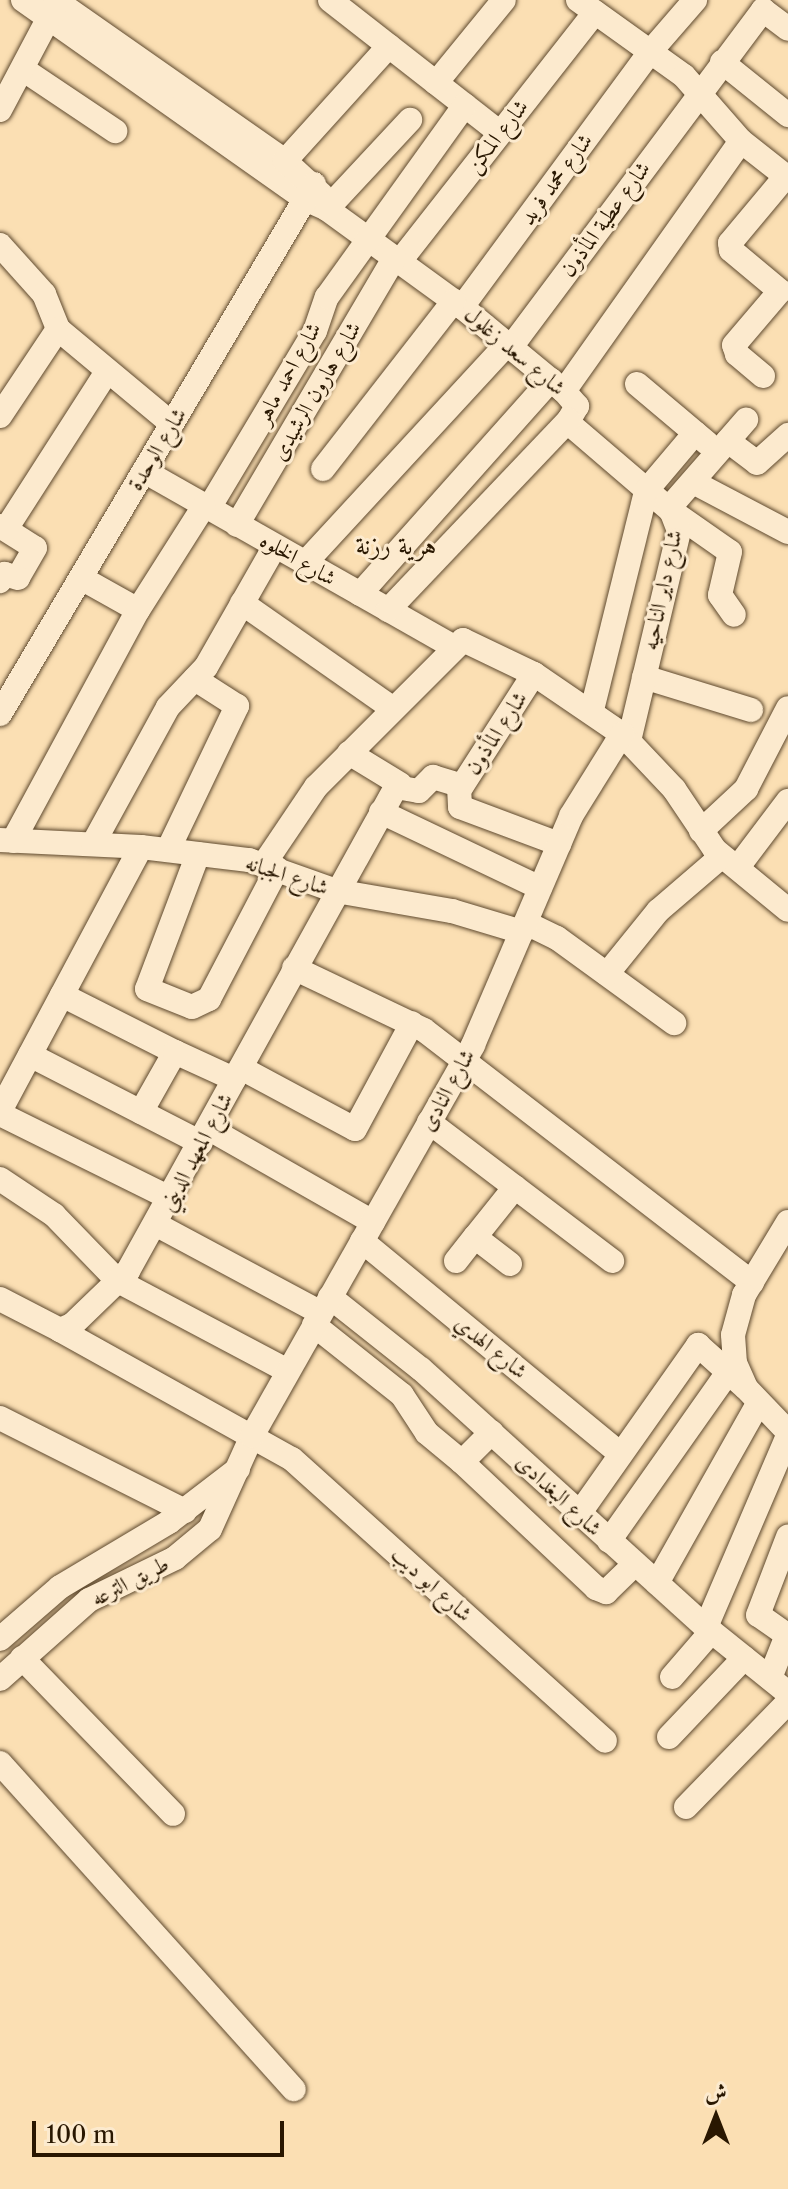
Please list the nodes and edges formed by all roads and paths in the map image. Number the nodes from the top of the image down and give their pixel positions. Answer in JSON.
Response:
{"nodes":[{"id":1,"x":23,"y":0,"type":"edge"},
{"id":2,"x":330,"y":0,"type":"edge"},
{"id":3,"x":504,"y":0,"type":"edge"},
{"id":4,"x":695,"y":0,"type":"edge"},
{"id":5,"x":53,"y":6,"type":"edge"},
{"id":6,"x":586,"y":6,"type":"edge"},
{"id":7,"x":788,"y":29,"type":"edge"},
{"id":8,"x":389,"y":46,"type":"junction"},
{"id":9,"x":650,"y":52,"type":"junction"},
{"id":10,"x":722,"y":62,"type":"junction"},
{"id":11,"x":24,"y":70,"type":"junction"},
{"id":12,"x":436,"y":83,"type":"junction"},
{"id":13,"x":699,"y":91,"type":"junction"},
{"id":14,"x":465,"y":105,"type":"junction"},
{"id":15,"x":0,"y":110,"type":"edge"},
{"id":16,"x":788,"y":115,"type":"edge"},
{"id":17,"x":410,"y":120,"type":"dead end"},
{"id":18,"x":216,"y":125,"type":"junction"},
{"id":19,"x":115,"y":131,"type":"dead end"},
{"id":20,"x":500,"y":133,"type":"junction"},
{"id":21,"x":741,"y":141,"type":"junction"},
{"id":22,"x":285,"y":161,"type":"junction"},
{"id":23,"x":787,"y":177,"type":"edge"},
{"id":24,"x":316,"y":197,"type":"junction"},
{"id":25,"x":367,"y":237,"type":"junction"},
{"id":26,"x":0,"y":245,"type":"edge"},
{"id":27,"x":397,"y":259,"type":"junction"},
{"id":28,"x":784,"y":289,"type":"edge"},
{"id":29,"x":458,"y":304,"type":"junction"},
{"id":30,"x":58,"y":329,"type":"junction"},
{"id":31,"x":509,"y":346,"type":"junction"},
{"id":32,"x":106,"y":373,"type":"junction"},
{"id":33,"x":763,"y":376,"type":"dead end"},
{"id":34,"x":637,"y":384,"type":"dead end"},
{"id":35,"x":557,"y":386,"type":"junction"},
{"id":36,"x":0,"y":416,"type":"edge"},
{"id":37,"x":569,"y":420,"type":"junction"},
{"id":38,"x":746,"y":420,"type":"dead end"},
{"id":39,"x":172,"y":424,"type":"junction"},
{"id":40,"x":695,"y":433,"type":"junction"},
{"id":41,"x":788,"y":435,"type":"edge"},
{"id":42,"x":723,"y":447,"type":"junction"},
{"id":43,"x":323,"y":469,"type":"dead end"},
{"id":44,"x":144,"y":471,"type":"junction"},
{"id":45,"x":693,"y":482,"type":"junction"},
{"id":46,"x":646,"y":491,"type":"junction"},
{"id":47,"x":206,"y":507,"type":"junction"},
{"id":48,"x":670,"y":510,"type":"junction"},
{"id":49,"x":237,"y":525,"type":"junction"},
{"id":50,"x":3,"y":528,"type":"edge"},
{"id":51,"x":788,"y":532,"type":"edge"},
{"id":52,"x":275,"y":546,"type":"junction"},
{"id":53,"x":305,"y":563,"type":"junction"},
{"id":54,"x":81,"y":578,"type":"junction"},
{"id":55,"x":0,"y":581,"type":"edge"},
{"id":56,"x":360,"y":594,"type":"junction"},
{"id":57,"x":242,"y":603,"type":"junction"},
{"id":58,"x":138,"y":610,"type":"junction"},
{"id":59,"x":388,"y":610,"type":"junction"},
{"id":60,"x":734,"y":615,"type":"dead end"},
{"id":61,"x":452,"y":646,"type":"junction"},
{"id":62,"x":534,"y":674,"type":"junction"},
{"id":63,"x":644,"y":677,"type":"junction"},
{"id":64,"x":195,"y":679,"type":"junction"},
{"id":65,"x":392,"y":708,"type":"junction"},
{"id":66,"x":788,"y":708,"type":"edge"},
{"id":67,"x":592,"y":710,"type":"junction"},
{"id":68,"x":751,"y":710,"type":"dead end"},
{"id":69,"x":0,"y":714,"type":"edge"},
{"id":70,"x":625,"y":738,"type":"junction"},
{"id":71,"x":349,"y":753,"type":"junction"},
{"id":72,"x":400,"y":784,"type":"junction"},
{"id":73,"x":459,"y":787,"type":"junction"},
{"id":74,"x":788,"y":801,"type":"edge"},
{"id":75,"x":381,"y":812,"type":"junction"},
{"id":76,"x":701,"y":831,"type":"junction"},
{"id":77,"x":6,"y":840,"type":"edge"},
{"id":78,"x":93,"y":844,"type":"junction"},
{"id":79,"x":559,"y":844,"type":"junction"},
{"id":80,"x":141,"y":847,"type":"junction"},
{"id":81,"x":168,"y":850,"type":"junction"},
{"id":82,"x":198,"y":854,"type":"junction"},
{"id":83,"x":730,"y":862,"type":"junction"},
{"id":84,"x":271,"y":866,"type":"junction"},
{"id":85,"x":540,"y":888,"type":"junction"},
{"id":86,"x":336,"y":891,"type":"junction"},
{"id":87,"x":788,"y":910,"type":"edge"},
{"id":88,"x":524,"y":927,"type":"junction"},
{"id":89,"x":294,"y":968,"type":"junction"},
{"id":90,"x":607,"y":974,"type":"junction"},
{"id":91,"x":62,"y":995,"type":"junction"},
{"id":92,"x":412,"y":1023,"type":"junction"},
{"id":93,"x":674,"y":1023,"type":"dead end"},
{"id":94,"x":175,"y":1052,"type":"junction"},
{"id":95,"x":30,"y":1055,"type":"junction"},
{"id":96,"x":465,"y":1060,"type":"junction"},
{"id":97,"x":238,"y":1074,"type":"junction"},
{"id":98,"x":0,"y":1112,"type":"edge"},
{"id":99,"x":141,"y":1112,"type":"junction"},
{"id":100,"x":429,"y":1122,"type":"junction"},
{"id":101,"x":204,"y":1135,"type":"junction"},
{"id":102,"x":0,"y":1179,"type":"edge"},
{"id":103,"x":515,"y":1187,"type":"junction"},
{"id":104,"x":170,"y":1198,"type":"junction"},
{"id":105,"x":788,"y":1222,"type":"edge"},
{"id":106,"x":157,"y":1225,"type":"junction"},
{"id":107,"x":367,"y":1231,"type":"junction"},
{"id":108,"x":475,"y":1237,"type":"junction"},
{"id":109,"x":456,"y":1261,"type":"dead end"},
{"id":110,"x":612,"y":1261,"type":"dead end"},
{"id":111,"x":510,"y":1264,"type":"dead end"},
{"id":112,"x":118,"y":1281,"type":"junction"},
{"id":113,"x":752,"y":1283,"type":"junction"},
{"id":114,"x":0,"y":1299,"type":"edge"},
{"id":115,"x":322,"y":1312,"type":"junction"},
{"id":116,"x":60,"y":1330,"type":"junction"},
{"id":117,"x":288,"y":1371,"type":"junction"},
{"id":118,"x":729,"y":1371,"type":"junction"},
{"id":119,"x":752,"y":1396,"type":"junction"},
{"id":120,"x":0,"y":1418,"type":"edge"},
{"id":121,"x":492,"y":1432,"type":"junction"},
{"id":122,"x":788,"y":1434,"type":"edge"},
{"id":123,"x":252,"y":1436,"type":"junction"},
{"id":124,"x":620,"y":1454,"type":"junction"},
{"id":125,"x":462,"y":1462,"type":"junction"},
{"id":126,"x":239,"y":1468,"type":"junction"},
{"id":127,"x":185,"y":1511,"type":"junction"},
{"id":128,"x":579,"y":1514,"type":"junction"},
{"id":129,"x":788,"y":1537,"type":"edge"},
{"id":130,"x":609,"y":1541,"type":"junction"},
{"id":131,"x":635,"y":1564,"type":"junction"},
{"id":132,"x":657,"y":1583,"type":"junction"},
{"id":133,"x":708,"y":1630,"type":"junction"},
{"id":134,"x":0,"y":1639,"type":"edge"},
{"id":135,"x":22,"y":1658,"type":"junction"},
{"id":136,"x":744,"y":1658,"type":"junction"},
{"id":137,"x":672,"y":1677,"type":"dead end"},
{"id":138,"x":0,"y":1679,"type":"edge"},
{"id":139,"x":779,"y":1685,"type":"edge"},
{"id":140,"x":788,"y":1702,"type":"edge"},
{"id":141,"x":669,"y":1737,"type":"dead end"},
{"id":142,"x":605,"y":1741,"type":"dead end"},
{"id":143,"x":0,"y":1763,"type":"edge"},
{"id":144,"x":686,"y":1807,"type":"dead end"},
{"id":145,"x":173,"y":1814,"type":"dead end"},
{"id":146,"x":294,"y":2089,"type":"dead end"}],
"edges":[{"from":1,"to":5,"type":"street","name":"شارع سعد زغلول"},
{"from":2,"to":8,"type":"street"},
{"from":3,"to":12,"type":"street"},
{"from":4,"to":9,"type":"street","name":"شارع محمد فريد"},
{"from":5,"to":11,"type":"street"},
{"from":5,"to":18,"type":"street","name":"شارع سعد زغلول"},
{"from":6,"to":9,"type":"street"},
{"from":6,"to":20,"type":"street","name":"شارع المكن"},
{"from":7,"to":10,"type":"street","name":"شارع عطية المأذون"},
{"from":8,"to":12,"type":"street"},
{"from":8,"to":22,"type":"street"},
{"from":9,"to":13,"type":"street"},
{"from":9,"to":29,"type":"street","name":"شارع محمد فريد"},
{"from":10,"to":13,"type":"street","name":"شارع عطية المأذون"},
{"from":10,"to":16,"type":"street"},
{"from":11,"to":15,"type":"street"},
{"from":11,"to":19,"type":"street"},
{"from":12,"to":14,"type":"street"},
{"from":13,"to":21,"type":"street"},
{"from":13,"to":31,"type":"street","name":"شارع عطية المأذون"},
{"from":14,"to":20,"type":"street"},
{"from":14,"to":25,"type":"street","name":"شارع احمد ماهر"},
{"from":17,"to":24,"type":"street","name":"شارع الوحدة"},
{"from":18,"to":22,"type":"street","name":"شارع سعد زغلول"},
{"from":18,"to":24,"type":"street","name":"شارع سعد زغلول"},
{"from":20,"to":27,"type":"street","name":"شارع المكن"},
{"from":21,"to":23,"type":"street"},
{"from":21,"to":35,"type":"street"},
{"from":22,"to":24,"type":"street","name":"شارع سعد زغلول"},
{"from":23,"to":28,"type":"street"},
{"from":24,"to":25,"type":"street","name":"شارع سعد زغلول"},
{"from":24,"to":39,"type":"street","name":"شارع الوحدة"},
{"from":25,"to":27,"type":"street","name":"شارع سعد زغلول"},
{"from":25,"to":47,"type":"street","name":"شارع احمد ماهر"},
{"from":26,"to":30,"type":"street"},
{"from":27,"to":29,"type":"street","name":"شارع سعد زغلول"},
{"from":27,"to":49,"type":"street","name":"شارع هارون الرشيدى"},
{"from":28,"to":33,"type":"street"},
{"from":29,"to":31,"type":"street","name":"شارع سعد زغلول"},
{"from":29,"to":43,"type":"street","name":"شارع محمد فريد"},
{"from":30,"to":32,"type":"street"},
{"from":30,"to":36,"type":"street"},
{"from":31,"to":35,"type":"street","name":"شارع سعد زغلول"},
{"from":31,"to":53,"type":"street","name":"شارع عطية المأذون"},
{"from":32,"to":39,"type":"street"},
{"from":32,"to":50,"type":"street"},
{"from":34,"to":40,"type":"street"},
{"from":35,"to":37,"type":"street","name":"شارع سعد زغلول"},
{"from":35,"to":56,"type":"street"},
{"from":37,"to":46,"type":"street","name":"شارع سعد زغلول"},
{"from":37,"to":59,"type":"street"},
{"from":38,"to":42,"type":"street","name":"شارع داير الناحيه"},
{"from":39,"to":44,"type":"street","name":"شارع الوحدة"},
{"from":40,"to":42,"type":"street"},
{"from":40,"to":46,"type":"street"},
{"from":41,"to":42,"type":"street"},
{"from":42,"to":45,"type":"street","name":"شارع داير الناحيه"},
{"from":44,"to":47,"type":"street","name":"شارع الخلوه"},
{"from":44,"to":54,"type":"street","name":"شارع الوحدة"},
{"from":45,"to":48,"type":"street","name":"شارع داير الناحيه"},
{"from":45,"to":51,"type":"street"},
{"from":46,"to":48,"type":"street","name":"شارع سعد زغلول"},
{"from":46,"to":67,"type":"street"},
{"from":47,"to":49,"type":"street","name":"شارع الخلوه"},
{"from":47,"to":58,"type":"street","name":"شارع احمد ماهر"},
{"from":48,"to":60,"type":"street","name":"شارع سعد زغلول"},
{"from":48,"to":63,"type":"street","name":"شارع داير الناحيه"},
{"from":49,"to":52,"type":"street","name":"شارع الخلوه"},
{"from":50,"to":55,"type":"street"},
{"from":52,"to":53,"type":"street","name":"شارع الخلوه"},
{"from":52,"to":57,"type":"street"},
{"from":53,"to":56,"type":"street","name":"شارع الخلوه"},
{"from":54,"to":58,"type":"street"},
{"from":54,"to":69,"type":"street","name":"شارع الوحدة"},
{"from":56,"to":59,"type":"street","name":"شارع الخلوه"},
{"from":57,"to":64,"type":"street"},
{"from":57,"to":65,"type":"street"},
{"from":58,"to":77,"type":"street","name":"شارع احمد ماهر"},
{"from":59,"to":61,"type":"street","name":"شارع الخلوه"},
{"from":61,"to":62,"type":"street"},
{"from":61,"to":65,"type":"street"},
{"from":62,"to":67,"type":"street"},
{"from":62,"to":73,"type":"street","name":"شارع المأذون"},
{"from":63,"to":68,"type":"street"},
{"from":63,"to":70,"type":"street","name":"شارع داير الناحيه"},
{"from":64,"to":78,"type":"street"},
{"from":64,"to":81,"type":"street"},
{"from":65,"to":71,"type":"street"},
{"from":66,"to":76,"type":"street"},
{"from":67,"to":70,"type":"street"},
{"from":70,"to":76,"type":"street"},
{"from":70,"to":79,"type":"street","name":"شارع النادى"},
{"from":71,"to":72,"type":"street"},
{"from":71,"to":84,"type":"street"},
{"from":72,"to":73,"type":"street","name":"شارع المأذون"},
{"from":72,"to":75,"type":"street"},
{"from":73,"to":79,"type":"street"},
{"from":74,"to":83,"type":"street"},
{"from":75,"to":85,"type":"street"},
{"from":75,"to":86,"type":"street"},
{"from":76,"to":83,"type":"street"},
{"from":77,"to":78,"type":"street","name":"شارع الجبانه"},
{"from":78,"to":80,"type":"street","name":"شارع الجبانه"},
{"from":79,"to":85,"type":"street","name":"شارع النادى"},
{"from":80,"to":81,"type":"street","name":"شارع الجبانه"},
{"from":80,"to":91,"type":"street"},
{"from":81,"to":82,"type":"street","name":"شارع الجبانه"},
{"from":82,"to":84,"type":"street","name":"شارع الجبانه"},
{"from":82,"to":84,"type":"street"},
{"from":83,"to":87,"type":"street"},
{"from":83,"to":90,"type":"street"},
{"from":84,"to":86,"type":"street","name":"شارع الجبانه"},
{"from":85,"to":88,"type":"street","name":"شارع النادى"},
{"from":86,"to":88,"type":"street","name":"شارع الجبانه"},
{"from":86,"to":89,"type":"street","name":"شارع المعهد الديني"},
{"from":88,"to":90,"type":"street","name":"شارع الجبانه"},
{"from":88,"to":96,"type":"street","name":"شارع النادى"},
{"from":89,"to":92,"type":"street"},
{"from":89,"to":97,"type":"street","name":"شارع المعهد الديني"},
{"from":90,"to":93,"type":"street","name":"شارع الجبانه"},
{"from":91,"to":94,"type":"street"},
{"from":91,"to":95,"type":"street"},
{"from":92,"to":96,"type":"street"},
{"from":92,"to":97,"type":"street"},
{"from":94,"to":97,"type":"street"},
{"from":94,"to":99,"type":"street"},
{"from":95,"to":98,"type":"street"},
{"from":95,"to":99,"type":"street","name":"شارع الهدي"},
{"from":96,"to":100,"type":"street","name":"شارع النادى"},
{"from":96,"to":113,"type":"street"},
{"from":97,"to":101,"type":"street","name":"شارع المعهد الديني"},
{"from":98,"to":104,"type":"street"},
{"from":99,"to":101,"type":"street","name":"شارع الهدي"},
{"from":100,"to":103,"type":"street"},
{"from":100,"to":107,"type":"street","name":"شارع النادى"},
{"from":101,"to":104,"type":"street","name":"شارع المعهد الديني"},
{"from":101,"to":107,"type":"street","name":"شارع الهدي"},
{"from":102,"to":112,"type":"street"},
{"from":103,"to":108,"type":"street"},
{"from":103,"to":110,"type":"street"},
{"from":104,"to":106,"type":"street","name":"شارع المعهد الديني"},
{"from":105,"to":113,"type":"street"},
{"from":106,"to":112,"type":"street","name":"شارع المعهد الديني"},
{"from":106,"to":115,"type":"street"},
{"from":107,"to":115,"type":"street","name":"شارع النادى"},
{"from":107,"to":124,"type":"street","name":"شارع الهدي"},
{"from":108,"to":109,"type":"street"},
{"from":108,"to":111,"type":"street"},
{"from":112,"to":116,"type":"street","name":"شارع المعهد الديني"},
{"from":112,"to":117,"type":"street"},
{"from":113,"to":119,"type":"street"},
{"from":114,"to":116,"type":"street"},
{"from":115,"to":117,"type":"street","name":"شارع النادى"},
{"from":115,"to":121,"type":"street","name":"شارع البغدادى"},
{"from":115,"to":125,"type":"street"},
{"from":116,"to":123,"type":"street","name":"شارع ابو ديب"},
{"from":117,"to":123,"type":"street","name":"شارع النادى"},
{"from":118,"to":119,"type":"street"},
{"from":118,"to":124,"type":"street"},
{"from":118,"to":130,"type":"street"},
{"from":119,"to":122,"type":"street"},
{"from":119,"to":132,"type":"street"},
{"from":120,"to":127,"type":"street"},
{"from":121,"to":125,"type":"street"},
{"from":121,"to":128,"type":"street","name":"شارع البغدادى"},
{"from":122,"to":133,"type":"street"},
{"from":123,"to":126,"type":"street","name":"طريق الترعه"},
{"from":123,"to":142,"type":"street","name":"شارع ابو ديب"},
{"from":124,"to":128,"type":"street"},
{"from":125,"to":131,"type":"street"},
{"from":126,"to":127,"type":"street","name":"طريق الترعه"},
{"from":126,"to":135,"type":"street","name":"طريق الترعه"},
{"from":127,"to":134,"type":"street","name":"طريق الترعه"},
{"from":128,"to":130,"type":"street","name":"شارع البغدادى"},
{"from":129,"to":139,"type":"street"},
{"from":130,"to":131,"type":"street","name":"شارع البغدادى"},
{"from":131,"to":132,"type":"street","name":"شارع البغدادى"},
{"from":132,"to":133,"type":"street","name":"شارع البغدادى"},
{"from":133,"to":136,"type":"street","name":"شارع البغدادى"},
{"from":133,"to":137,"type":"street"},
{"from":135,"to":138,"type":"street","name":"طريق الترعه"},
{"from":135,"to":145,"type":"street"},
{"from":136,"to":139,"type":"street","name":"شارع البغدادى"},
{"from":136,"to":141,"type":"street"},
{"from":140,"to":144,"type":"street"},
{"from":143,"to":146,"type":"street"}]}
